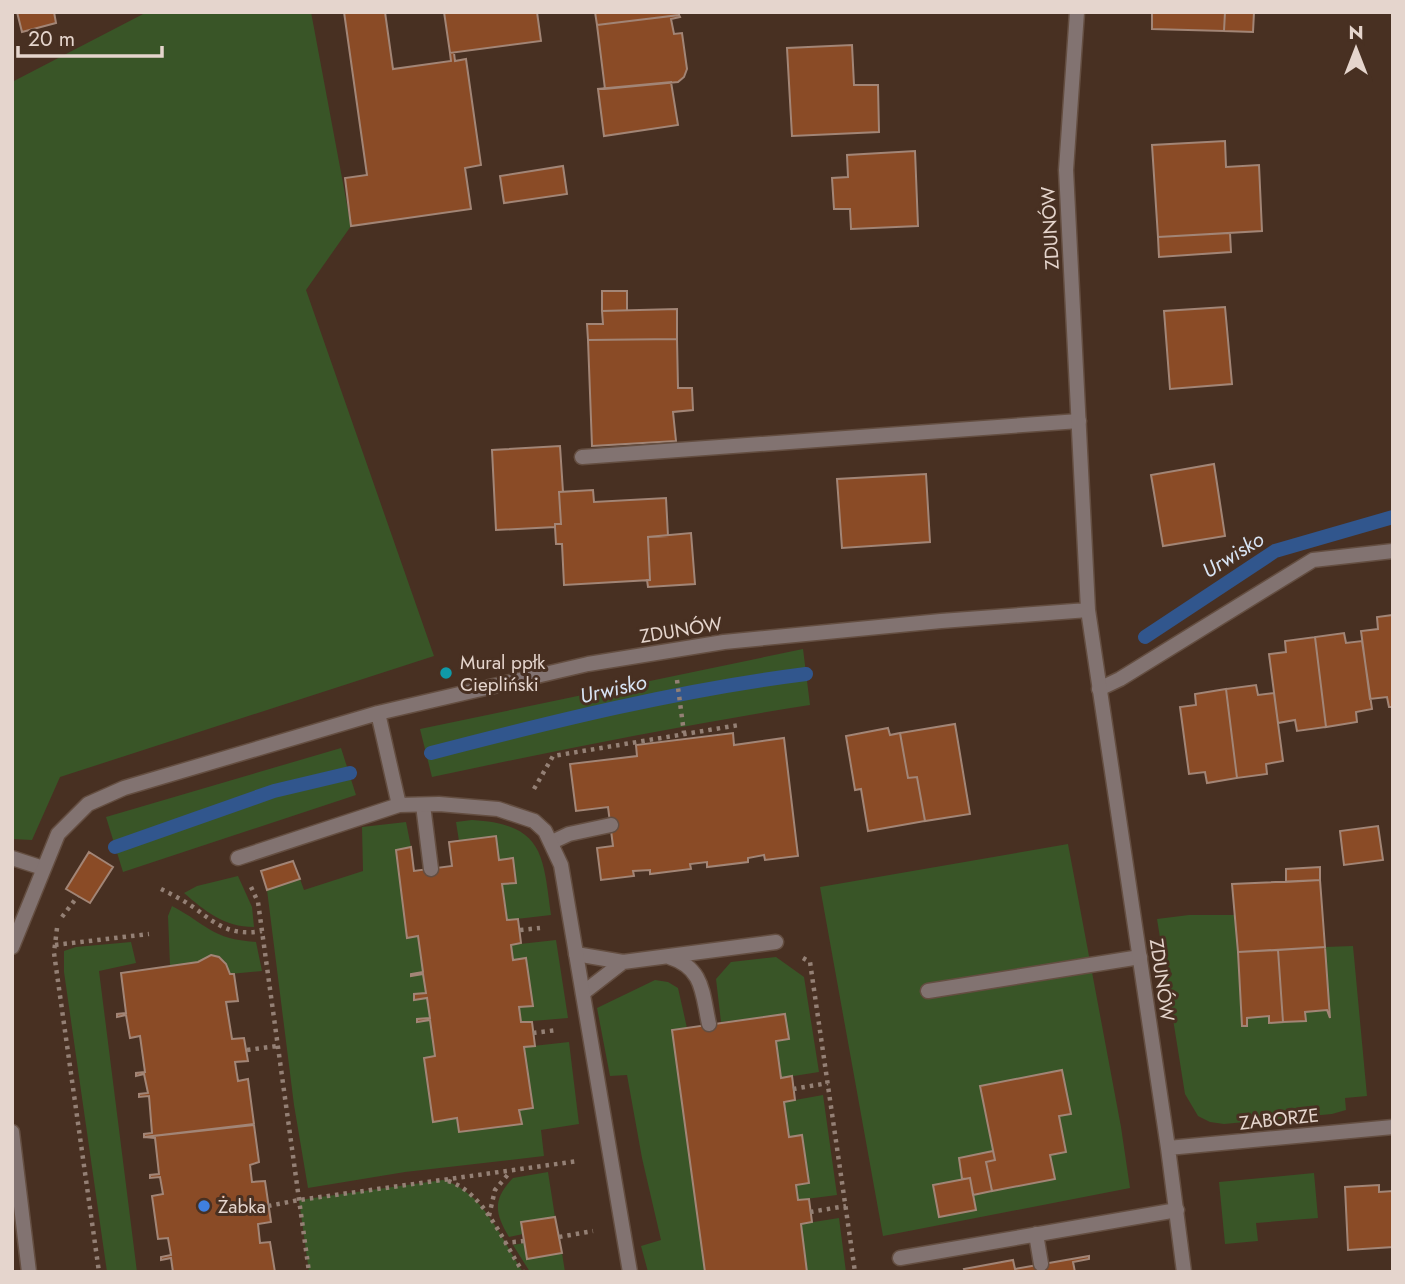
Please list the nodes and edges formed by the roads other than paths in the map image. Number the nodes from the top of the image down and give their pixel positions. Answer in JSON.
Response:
{"nodes":[{"id":1,"x":1077,"y":12,"type":"edge"},
{"id":2,"x":1079,"y":421,"type":"junction"},
{"id":3,"x":582,"y":457,"type":"dead end"},
{"id":4,"x":1393,"y":551,"type":"edge"},
{"id":5,"x":1088,"y":610,"type":"junction"},
{"id":6,"x":1099,"y":690,"type":"junction"},
{"id":7,"x":378,"y":713,"type":"junction"},
{"id":8,"x":423,"y":805,"type":"junction"},
{"id":9,"x":399,"y":806,"type":"junction"},
{"id":10,"x":611,"y":825,"type":"dead end"},
{"id":11,"x":552,"y":842,"type":"junction"},
{"id":12,"x":12,"y":858,"type":"edge"},
{"id":13,"x":238,"y":858,"type":"road end"},
{"id":14,"x":43,"y":868,"type":"junction"},
{"id":15,"x":431,"y":869,"type":"dead end"},
{"id":16,"x":776,"y":942,"type":"road end"},
{"id":17,"x":12,"y":947,"type":"edge"},
{"id":18,"x":576,"y":954,"type":"junction"},
{"id":19,"x":664,"y":956,"type":"junction"},
{"id":20,"x":1139,"y":957,"type":"junction"},
{"id":21,"x":623,"y":962,"type":"junction"},
{"id":22,"x":928,"y":991,"type":"dead end"},
{"id":23,"x":583,"y":993,"type":"junction"},
{"id":24,"x":709,"y":1024,"type":"dead end"},
{"id":25,"x":1393,"y":1127,"type":"edge"},
{"id":26,"x":12,"y":1132,"type":"edge"},
{"id":27,"x":1168,"y":1148,"type":"junction"},
{"id":28,"x":1177,"y":1210,"type":"junction"},
{"id":29,"x":1036,"y":1234,"type":"junction"},
{"id":30,"x":900,"y":1258,"type":"dead end"},
{"id":31,"x":1041,"y":1264,"type":"dead end"},
{"id":32,"x":29,"y":1272,"type":"edge"},
{"id":33,"x":630,"y":1272,"type":"edge"},
{"id":34,"x":1184,"y":1272,"type":"edge"}],
"edges":[{"from":1,"to":2,"type":"street","name":"ZDUNÓW"},
{"from":2,"to":3,"type":"street"},
{"from":2,"to":5,"type":"street","name":"ZDUNÓW"},
{"from":4,"to":6,"type":"street"},
{"from":5,"to":6,"type":"street","name":"ZDUNÓW"},
{"from":5,"to":7,"type":"street","name":"ZDUNÓW"},
{"from":6,"to":20,"type":"street","name":"ZDUNÓW"},
{"from":7,"to":9,"type":"street"},
{"from":7,"to":14,"type":"street","name":"ZDUNÓW"},
{"from":8,"to":9,"type":"street"},
{"from":8,"to":11,"type":"street"},
{"from":8,"to":15,"type":"street"},
{"from":9,"to":13,"type":"street"},
{"from":10,"to":11,"type":"street"},
{"from":11,"to":18,"type":"street"},
{"from":12,"to":14,"type":"street"},
{"from":14,"to":17,"type":"street","name":"ZDUNÓW"},
{"from":16,"to":19,"type":"street"},
{"from":18,"to":21,"type":"street"},
{"from":18,"to":23,"type":"street"},
{"from":19,"to":21,"type":"street"},
{"from":19,"to":24,"type":"street"},
{"from":20,"to":22,"type":"street"},
{"from":20,"to":27,"type":"street","name":"ZDUNÓW"},
{"from":21,"to":23,"type":"street"},
{"from":23,"to":33,"type":"street"},
{"from":25,"to":27,"type":"street","name":"ZABORZE"},
{"from":26,"to":32,"type":"street"},
{"from":27,"to":28,"type":"street","name":"ZDUNÓW"},
{"from":28,"to":29,"type":"street"},
{"from":28,"to":34,"type":"street","name":"ZDUNÓW"},
{"from":29,"to":30,"type":"street"},
{"from":29,"to":31,"type":"street"}]}
